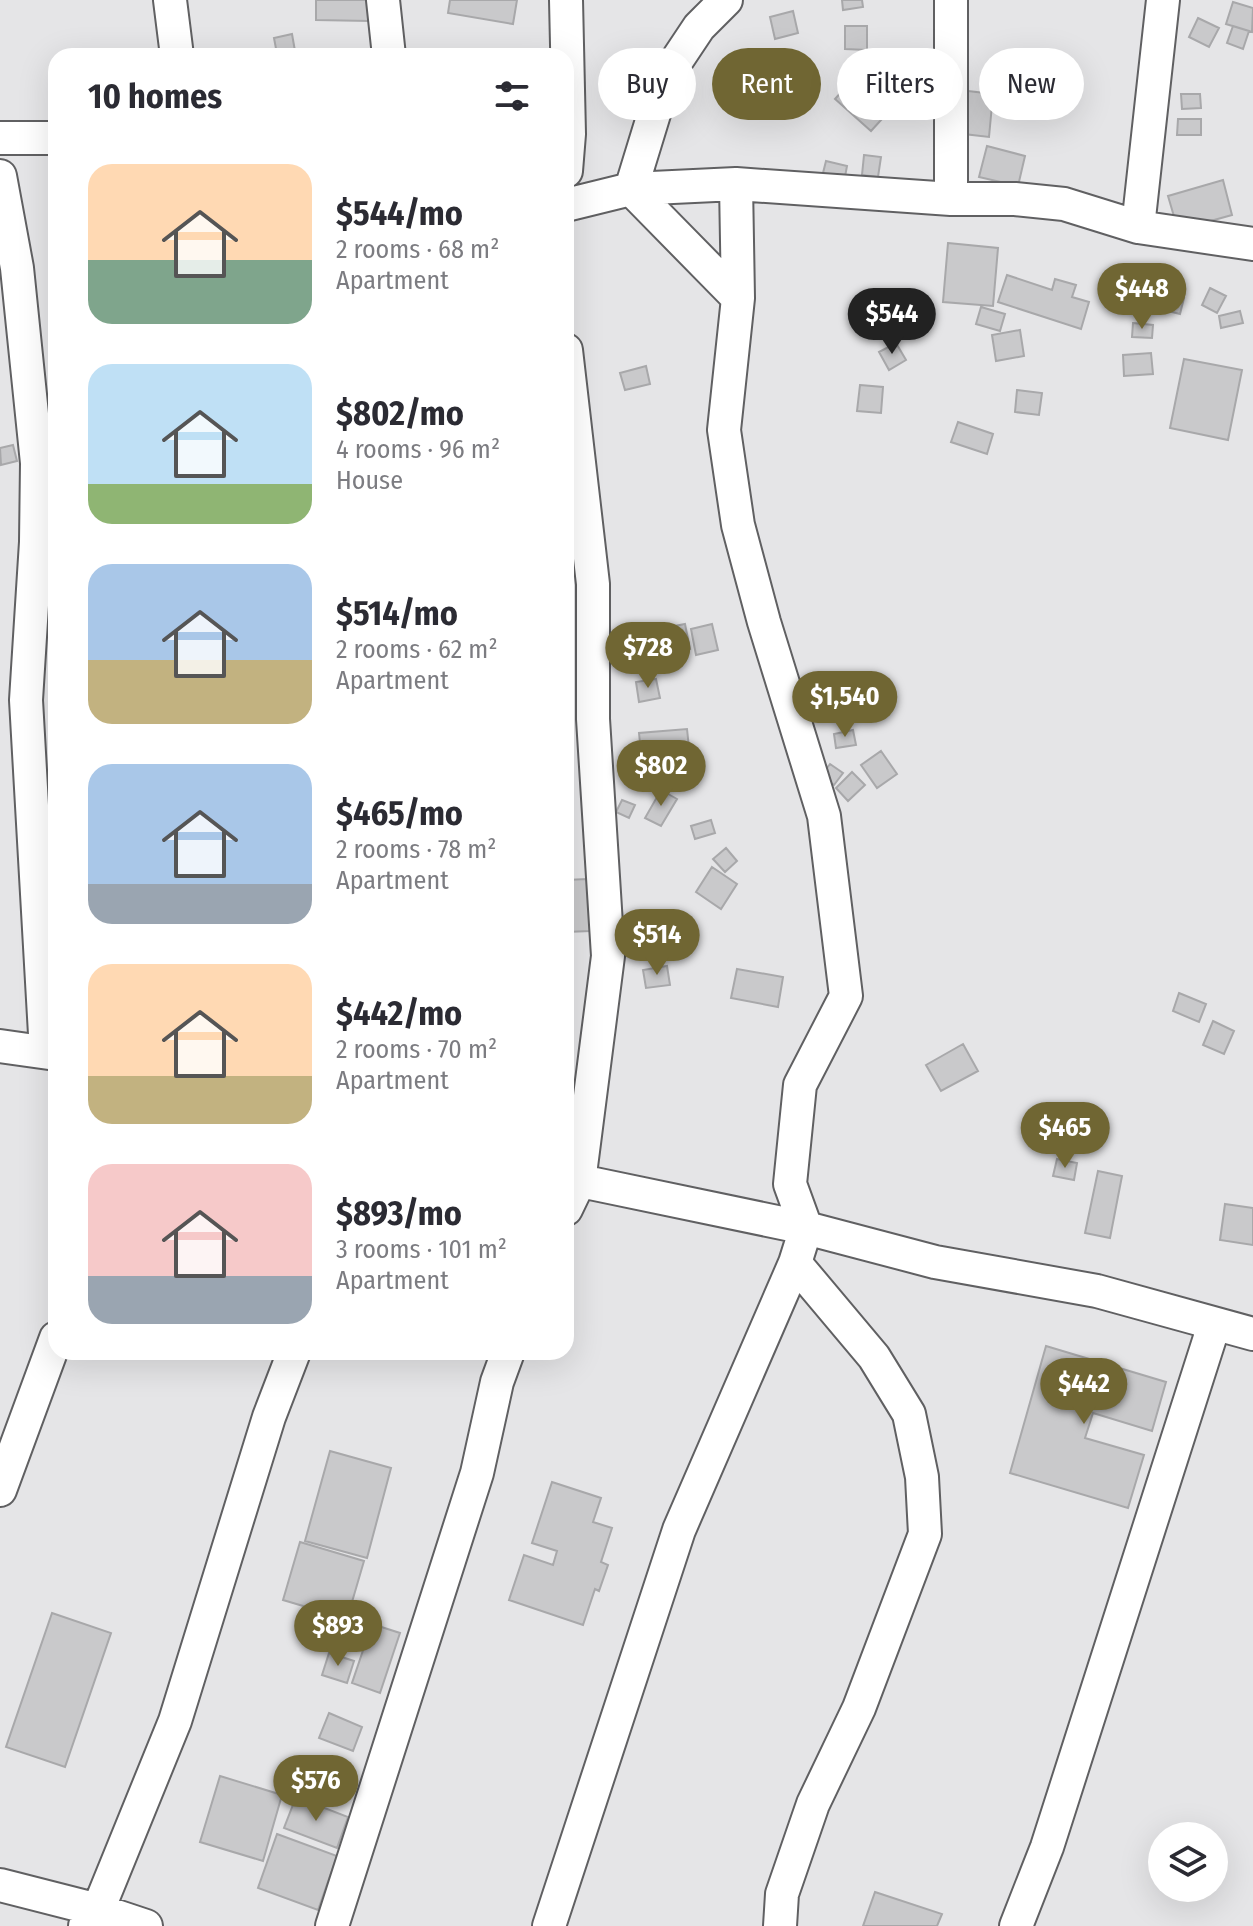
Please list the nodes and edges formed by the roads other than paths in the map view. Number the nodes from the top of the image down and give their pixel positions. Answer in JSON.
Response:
{"nodes":[{"id":1,"x":170,"y":0,"type":"edge"},
{"id":2,"x":383,"y":0,"type":"edge"},
{"id":3,"x":566,"y":0,"type":"edge"},
{"id":4,"x":726,"y":0,"type":"edge"},
{"id":5,"x":951,"y":0,"type":"edge"},
{"id":6,"x":1163,"y":0,"type":"edge"},
{"id":7,"x":176,"y":48,"type":"edge"},
{"id":8,"x":388,"y":48,"type":"edge"},
{"id":9,"x":567,"y":48,"type":"edge"},
{"id":10,"x":0,"y":138,"type":"edge"},
{"id":11,"x":48,"y":138,"type":"edge"},
{"id":12,"x":0,"y":176,"type":"edge"},
{"id":13,"x":736,"y":184,"type":"junction"},
{"id":14,"x":631,"y":189,"type":"junction"},
{"id":15,"x":951,"y":199,"type":"junction"},
{"id":16,"x":574,"y":203,"type":"edge"},
{"id":17,"x":1138,"y":227,"type":"junction"},
{"id":18,"x":1253,"y":244,"type":"edge"},
{"id":19,"x":738,"y":298,"type":"junction"},
{"id":20,"x":574,"y":419,"type":"edge"},
{"id":21,"x":48,"y":1011,"type":"edge"},
{"id":22,"x":0,"y":1046,"type":"edge"},
{"id":23,"x":48,"y":1053,"type":"edge"},
{"id":24,"x":574,"y":1165,"type":"edge"},
{"id":25,"x":574,"y":1191,"type":"edge"},
{"id":26,"x":806,"y":1228,"type":"junction"},
{"id":27,"x":795,"y":1263,"type":"junction"},
{"id":28,"x":1214,"y":1325,"type":"junction"},
{"id":29,"x":1253,"y":1334,"type":"edge"},
{"id":30,"x":48,"y":1360,"type":"edge"},
{"id":31,"x":291,"y":1360,"type":"edge"},
{"id":32,"x":505,"y":1360,"type":"edge"},
{"id":33,"x":0,"y":1490,"type":"edge"},
{"id":34,"x":0,"y":1885,"type":"edge"},
{"id":35,"x":91,"y":1918,"type":"edge"},
{"id":36,"x":146,"y":1926,"type":"edge"},
{"id":37,"x":332,"y":1926,"type":"edge"},
{"id":38,"x":549,"y":1926,"type":"edge"},
{"id":39,"x":780,"y":1926,"type":"edge"},
{"id":40,"x":1016,"y":1926,"type":"edge"}],
"edges":[{"from":1,"to":7,"type":"street"},
{"from":2,"to":8,"type":"street"},
{"from":3,"to":9,"type":"street"},
{"from":4,"to":14,"type":"street"},
{"from":5,"to":15,"type":"street"},
{"from":6,"to":17,"type":"street"},
{"from":10,"to":11,"type":"street"},
{"from":12,"to":21,"type":"street"},
{"from":13,"to":14,"type":"street"},
{"from":13,"to":15,"type":"street"},
{"from":13,"to":19,"type":"street"},
{"from":14,"to":16,"type":"street"},
{"from":14,"to":19,"type":"street"},
{"from":15,"to":17,"type":"street"},
{"from":17,"to":18,"type":"street"},
{"from":19,"to":26,"type":"street"},
{"from":20,"to":24,"type":"street"},
{"from":22,"to":23,"type":"street"},
{"from":25,"to":26,"type":"street"},
{"from":26,"to":27,"type":"street"},
{"from":26,"to":28,"type":"street"},
{"from":27,"to":38,"type":"street"},
{"from":27,"to":39,"type":"street"},
{"from":28,"to":29,"type":"street"},
{"from":28,"to":40,"type":"street"},
{"from":30,"to":33,"type":"street"},
{"from":31,"to":35,"type":"street"},
{"from":32,"to":37,"type":"street"},
{"from":34,"to":35,"type":"street"},
{"from":35,"to":36,"type":"street"}]}
